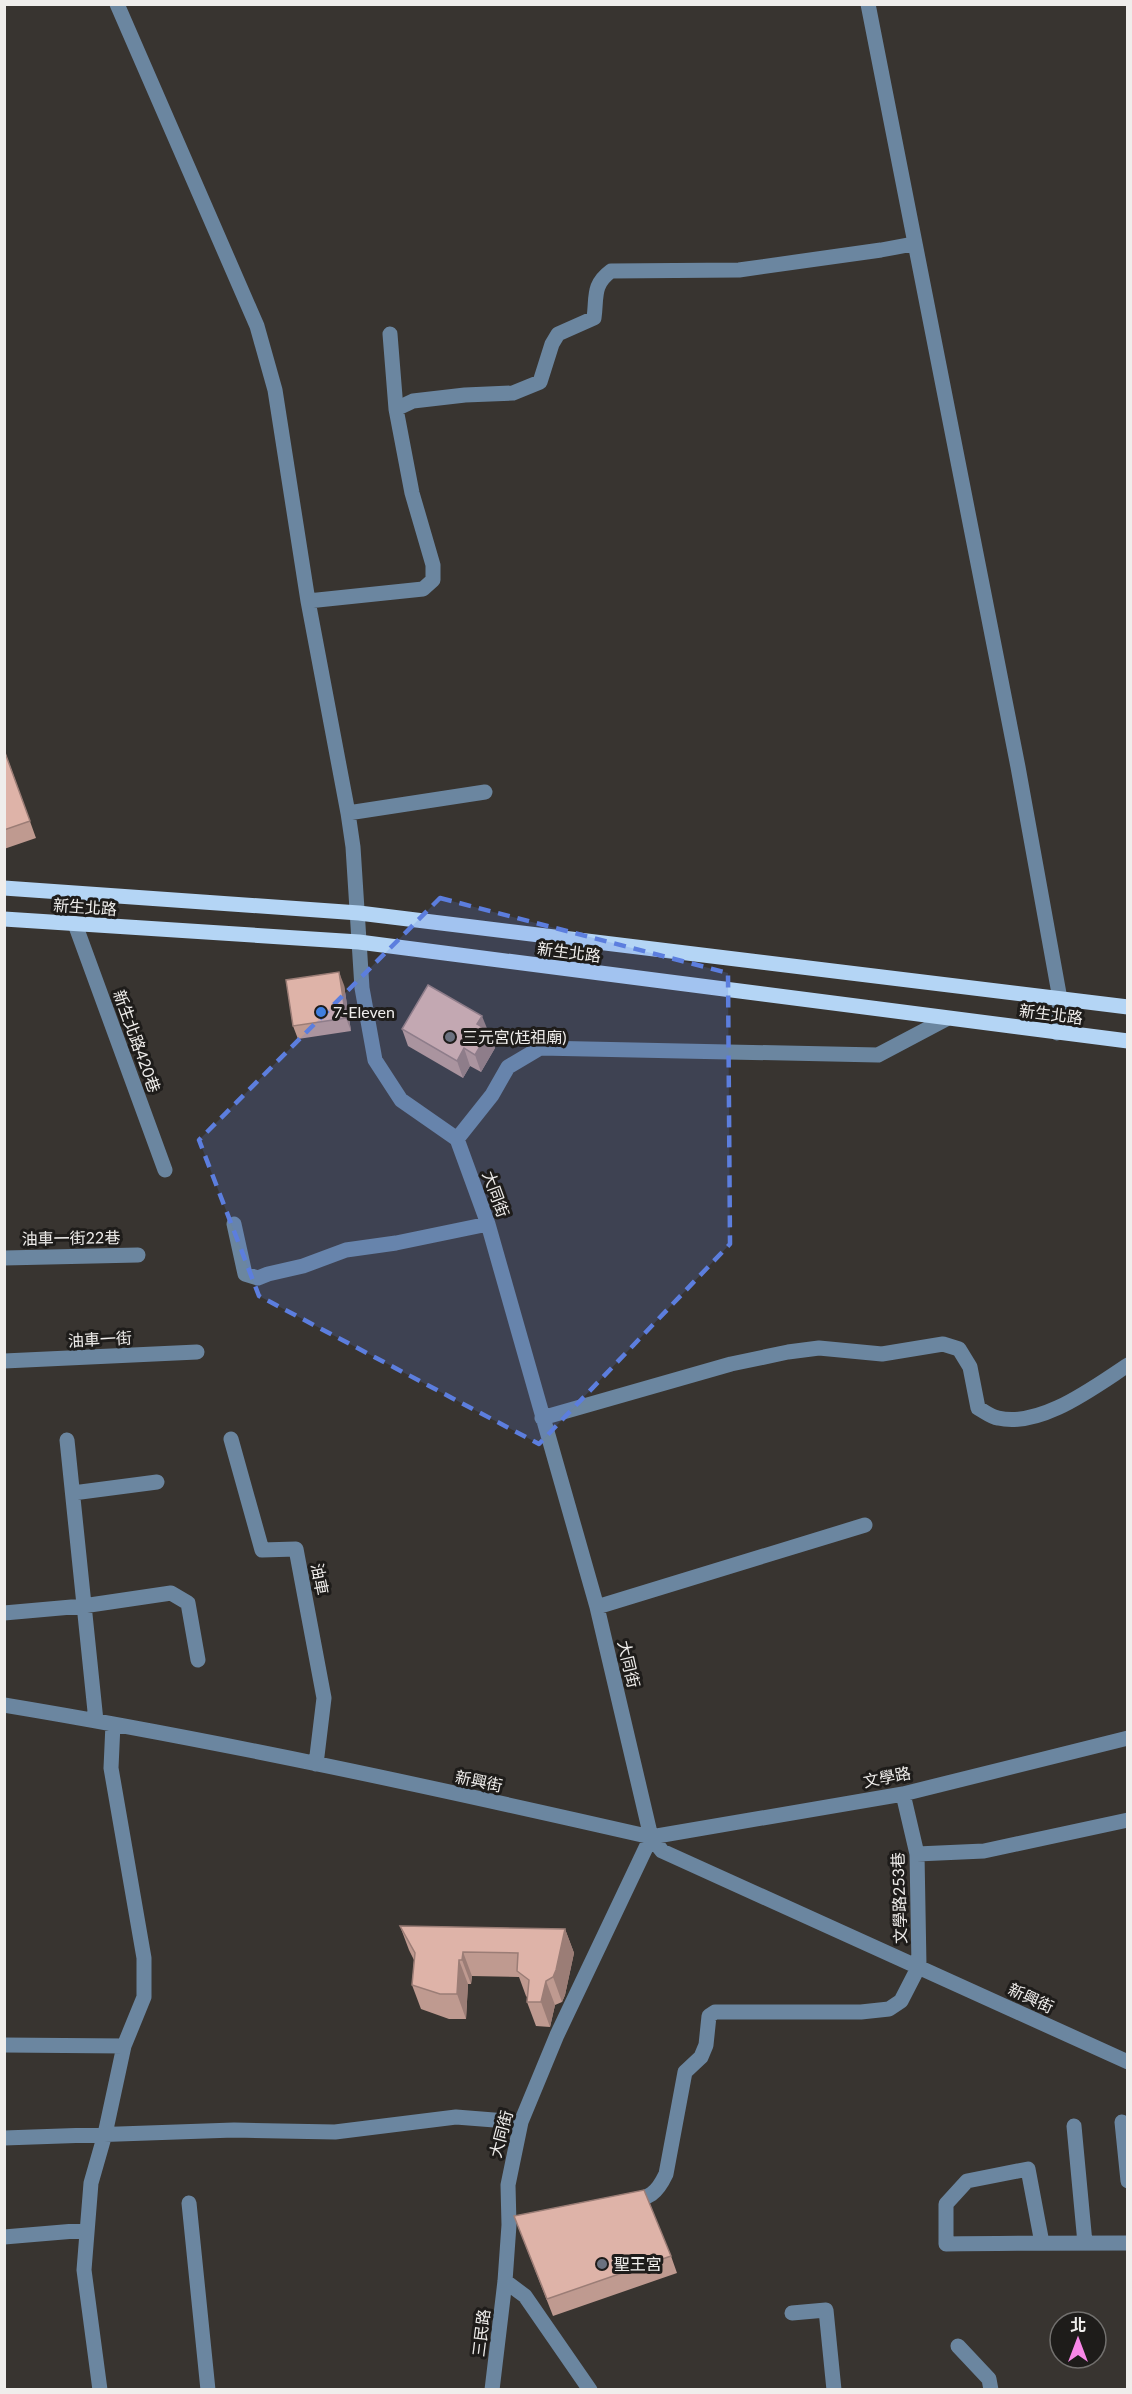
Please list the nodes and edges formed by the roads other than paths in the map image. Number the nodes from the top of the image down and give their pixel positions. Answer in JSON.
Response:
{"nodes":[{"id":1,"x":117,"y":4,"type":"edge"},
{"id":2,"x":868,"y":4,"type":"edge"},
{"id":3,"x":914,"y":244,"type":"junction"},
{"id":4,"x":390,"y":334,"type":"dead end"},
{"id":5,"x":396,"y":409,"type":"junction"},
{"id":6,"x":308,"y":601,"type":"junction"},
{"id":7,"x":485,"y":792,"type":"dead end"},
{"id":8,"x":348,"y":813,"type":"junction"},
{"id":9,"x":4,"y":888,"type":"edge"},
{"id":10,"x":358,"y":913,"type":"junction"},
{"id":11,"x":4,"y":919,"type":"edge"},
{"id":12,"x":75,"y":924,"type":"junction"},
{"id":13,"x":359,"y":942,"type":"junction"},
{"id":14,"x":1060,"y":999,"type":"junction"},
{"id":15,"x":1128,"y":1007,"type":"edge"},
{"id":16,"x":946,"y":1019,"type":"junction"},
{"id":17,"x":1058,"y":1033,"type":"junction"},
{"id":18,"x":1128,"y":1041,"type":"edge"},
{"id":19,"x":457,"y":1139,"type":"junction"},
{"id":20,"x":165,"y":1170,"type":"dead end"},
{"id":21,"x":234,"y":1224,"type":"dead end"},
{"id":22,"x":488,"y":1224,"type":"junction"},
{"id":23,"x":138,"y":1255,"type":"dead end"},
{"id":24,"x":4,"y":1258,"type":"edge"},
{"id":25,"x":197,"y":1353,"type":"dead end"},
{"id":26,"x":4,"y":1361,"type":"edge"},
{"id":27,"x":1128,"y":1365,"type":"edge"},
{"id":28,"x":542,"y":1418,"type":"junction"},
{"id":29,"x":231,"y":1438,"type":"dead end"},
{"id":30,"x":67,"y":1440,"type":"dead end"},
{"id":31,"x":157,"y":1482,"type":"dead end"},
{"id":32,"x":73,"y":1493,"type":"junction"},
{"id":33,"x":865,"y":1525,"type":"dead end"},
{"id":34,"x":83,"y":1606,"type":"junction"},
{"id":35,"x":597,"y":1607,"type":"junction"},
{"id":36,"x":4,"y":1613,"type":"edge"},
{"id":37,"x":198,"y":1660,"type":"dead end"},
{"id":38,"x":4,"y":1705,"type":"edge"},
{"id":39,"x":96,"y":1721,"type":"junction"},
{"id":40,"x":113,"y":1724,"type":"junction"},
{"id":41,"x":1128,"y":1738,"type":"edge"},
{"id":42,"x":316,"y":1764,"type":"junction"},
{"id":43,"x":903,"y":1794,"type":"junction"},
{"id":44,"x":1128,"y":1820,"type":"edge"},
{"id":45,"x":651,"y":1836,"type":"junction"},
{"id":46,"x":917,"y":1854,"type":"junction"},
{"id":47,"x":919,"y":1966,"type":"junction"},
{"id":48,"x":4,"y":2046,"type":"edge"},
{"id":49,"x":124,"y":2046,"type":"junction"},
{"id":50,"x":1128,"y":2062,"type":"edge"},
{"id":51,"x":521,"y":2122,"type":"junction"},
{"id":52,"x":1122,"y":2122,"type":"dead end"},
{"id":53,"x":1074,"y":2126,"type":"dead end"},
{"id":54,"x":105,"y":2134,"type":"junction"},
{"id":55,"x":4,"y":2138,"type":"edge"},
{"id":56,"x":1128,"y":2181,"type":"edge"},
{"id":57,"x":189,"y":2203,"type":"dead end"},
{"id":58,"x":612,"y":2205,"type":"edge"},
{"id":59,"x":87,"y":2230,"type":"junction"},
{"id":60,"x":4,"y":2237,"type":"edge"},
{"id":61,"x":1128,"y":2242,"type":"edge"},
{"id":62,"x":1042,"y":2243,"type":"junction"},
{"id":63,"x":1085,"y":2243,"type":"junction"},
{"id":64,"x":505,"y":2281,"type":"junction"},
{"id":65,"x":792,"y":2313,"type":"dead end"},
{"id":66,"x":958,"y":2346,"type":"dead end"},
{"id":67,"x":100,"y":2390,"type":"edge"},
{"id":68,"x":208,"y":2390,"type":"edge"},
{"id":69,"x":492,"y":2390,"type":"edge"},
{"id":70,"x":590,"y":2390,"type":"edge"},
{"id":71,"x":834,"y":2390,"type":"edge"},
{"id":72,"x":991,"y":2390,"type":"edge"}],
"edges":[{"from":1,"to":6,"type":"street"},
{"from":2,"to":3,"type":"street"},
{"from":3,"to":5,"type":"street"},
{"from":3,"to":14,"type":"street"},
{"from":4,"to":5,"type":"street"},
{"from":5,"to":6,"type":"street"},
{"from":6,"to":8,"type":"street"},
{"from":7,"to":8,"type":"street"},
{"from":8,"to":10,"type":"street"},
{"from":9,"to":10,"type":"main road","name":"新生北路"},
{"from":10,"to":13,"type":"street"},
{"from":10,"to":14,"type":"main road","name":"新生北路"},
{"from":11,"to":12,"type":"main road","name":"新生北路"},
{"from":12,"to":13,"type":"main road","name":"新生北路"},
{"from":12,"to":20,"type":"street","name":"新生北路420巷"},
{"from":13,"to":16,"type":"main road","name":"新生北路"},
{"from":13,"to":19,"type":"street"},
{"from":14,"to":15,"type":"main road","name":"新生北路"},
{"from":14,"to":17,"type":"street"},
{"from":16,"to":17,"type":"main road","name":"新生北路"},
{"from":16,"to":19,"type":"street"},
{"from":17,"to":18,"type":"main road","name":"新生北路"},
{"from":19,"to":22,"type":"street","name":"大同街"},
{"from":21,"to":22,"type":"street"},
{"from":22,"to":28,"type":"street","name":"大同街"},
{"from":23,"to":24,"type":"street","name":"油車一街22巷"},
{"from":25,"to":26,"type":"street","name":"油車一街"},
{"from":27,"to":28,"type":"street"},
{"from":28,"to":35,"type":"street","name":"大同街"},
{"from":29,"to":42,"type":"street","name":"油車"},
{"from":30,"to":32,"type":"street"},
{"from":31,"to":32,"type":"street"},
{"from":32,"to":34,"type":"street"},
{"from":33,"to":35,"type":"street"},
{"from":34,"to":36,"type":"street"},
{"from":34,"to":37,"type":"street"},
{"from":34,"to":39,"type":"street"},
{"from":35,"to":45,"type":"street","name":"大同街"},
{"from":38,"to":39,"type":"street","name":"新興街"},
{"from":39,"to":40,"type":"street","name":"新興街"},
{"from":40,"to":42,"type":"street","name":"新興街"},
{"from":40,"to":49,"type":"street"},
{"from":41,"to":43,"type":"street","name":"文學路"},
{"from":42,"to":45,"type":"street","name":"新興街"},
{"from":43,"to":45,"type":"street","name":"文學路"},
{"from":43,"to":46,"type":"street","name":"文學路253巷"},
{"from":44,"to":46,"type":"street"},
{"from":45,"to":47,"type":"street","name":"新興街"},
{"from":45,"to":51,"type":"street","name":"大同街"},
{"from":46,"to":47,"type":"street","name":"文學路253巷"},
{"from":47,"to":50,"type":"street","name":"新興街"},
{"from":47,"to":58,"type":"street"},
{"from":48,"to":49,"type":"street"},
{"from":49,"to":54,"type":"street"},
{"from":51,"to":54,"type":"street"},
{"from":51,"to":64,"type":"street","name":"大同街"},
{"from":52,"to":56,"type":"street"},
{"from":53,"to":63,"type":"street"},
{"from":54,"to":55,"type":"street"},
{"from":54,"to":59,"type":"street"},
{"from":57,"to":68,"type":"street"},
{"from":59,"to":60,"type":"street"},
{"from":59,"to":67,"type":"street"},
{"from":61,"to":63,"type":"street"},
{"from":62,"to":62,"type":"street"},
{"from":62,"to":63,"type":"street"},
{"from":64,"to":69,"type":"street","name":"三民路"},
{"from":64,"to":70,"type":"street"},
{"from":65,"to":71,"type":"street"},
{"from":66,"to":72,"type":"street"}]}
